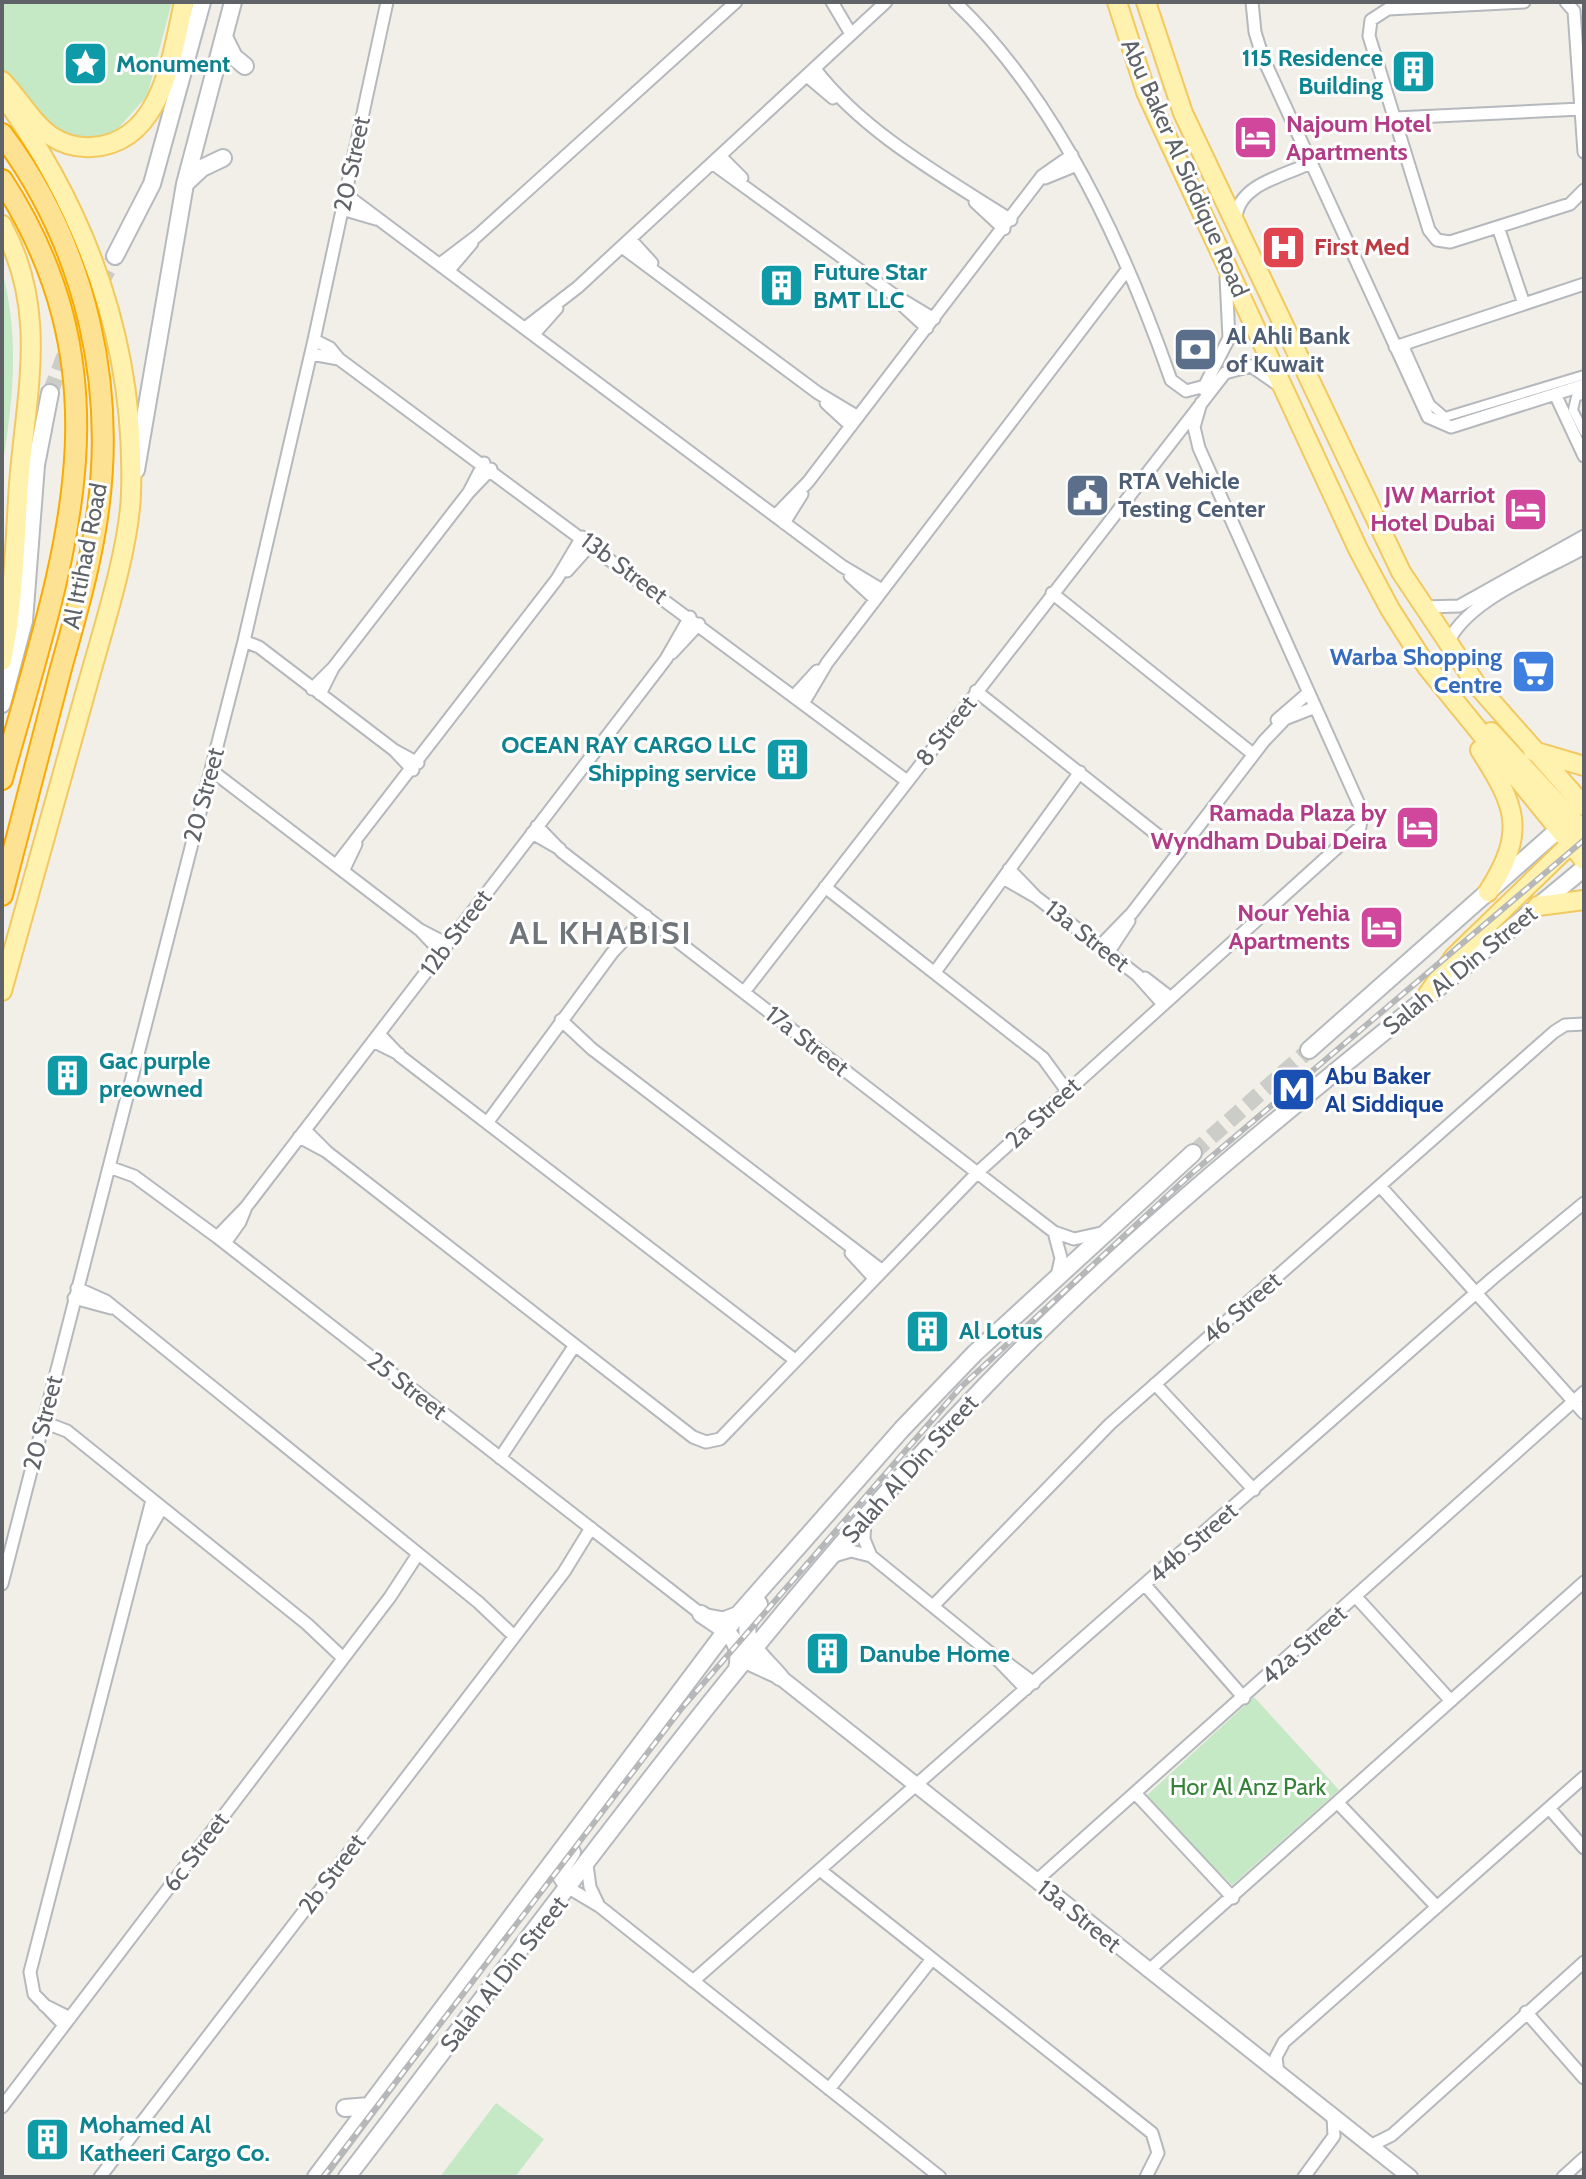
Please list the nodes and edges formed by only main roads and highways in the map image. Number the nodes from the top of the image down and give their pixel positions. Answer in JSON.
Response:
{"nodes":[{"id":1,"x":186,"y":2,"type":"edge"},
{"id":2,"x":202,"y":2,"type":"edge"},
{"id":3,"x":233,"y":2,"type":"edge"},
{"id":4,"x":1117,"y":2,"type":"edge"},
{"id":5,"x":1146,"y":2,"type":"edge"},
{"id":6,"x":224,"y":37,"type":"junction"},
{"id":7,"x":245,"y":66,"type":"dead end"},
{"id":8,"x":2,"y":81,"type":"edge"},
{"id":9,"x":2,"y":94,"type":"edge"},
{"id":10,"x":2,"y":134,"type":"edge"},
{"id":11,"x":223,"y":158,"type":"dead end"},
{"id":12,"x":2,"y":180,"type":"edge"},
{"id":13,"x":185,"y":184,"type":"junction"},
{"id":14,"x":2,"y":225,"type":"edge"},
{"id":15,"x":115,"y":256,"type":"tunnel mouth"},
{"id":16,"x":50,"y":393,"type":"tunnel mouth"},
{"id":17,"x":131,"y":497,"type":"junction"},
{"id":18,"x":2,"y":661,"type":"edge"},
{"id":19,"x":2,"y":704,"type":"edge"},
{"id":20,"x":1461,"y":710,"type":"junction"},
{"id":21,"x":1532,"y":751,"type":"junction"},
{"id":22,"x":1584,"y":766,"type":"edge"},
{"id":23,"x":2,"y":779,"type":"edge"},
{"id":24,"x":1578,"y":829,"type":"edge"},
{"id":25,"x":1584,"y":868,"type":"edge"},
{"id":26,"x":1488,"y":892,"type":"junction"},
{"id":27,"x":2,"y":895,"type":"edge"},
{"id":28,"x":1584,"y":900,"type":"edge"},
{"id":29,"x":1538,"y":906,"type":"junction"},
{"id":30,"x":2,"y":991,"type":"edge"},
{"id":31,"x":1428,"y":994,"type":"junction"},
{"id":32,"x":1309,"y":1050,"type":"tunnel mouth"},
{"id":33,"x":1193,"y":1153,"type":"tunnel mouth"},
{"id":34,"x":832,"y":1508,"type":"junction"},
{"id":35,"x":701,"y":1614,"type":"road end"},
{"id":36,"x":726,"y":1630,"type":"junction"},
{"id":37,"x":746,"y":1660,"type":"junction"},
{"id":38,"x":780,"y":1677,"type":"road end"},
{"id":39,"x":664,"y":1712,"type":"junction"},
{"id":40,"x":703,"y":1714,"type":"junction"},
{"id":41,"x":707,"y":1735,"type":"dead end"},
{"id":42,"x":569,"y":1888,"type":"junction"},
{"id":43,"x":369,"y":2106,"type":"junction"},
{"id":44,"x":345,"y":2108,"type":"dead end"},
{"id":45,"x":316,"y":2177,"type":"edge"},
{"id":46,"x":347,"y":2177,"type":"edge"}],
"edges":[{"from":1,"to":8,"type":"main road"},
{"from":2,"to":15,"type":"main road"},
{"from":3,"to":6,"type":"main road"},
{"from":4,"to":20,"type":"main road","name":"Abu Baker Al Siddique Road"},
{"from":5,"to":21,"type":"main road","name":"Abu Baker Al Siddique Road"},
{"from":6,"to":7,"type":"main road"},
{"from":6,"to":13,"type":"main road"},
{"from":9,"to":17,"type":"main road"},
{"from":10,"to":27,"type":"highway","name":"Al Ittihad Road"},
{"from":11,"to":13,"type":"main road"},
{"from":12,"to":23,"type":"highway","name":"Al Ittihad Road"},
{"from":13,"to":17,"type":"main road"},
{"from":14,"to":18,"type":"main road"},
{"from":16,"to":19,"type":"main road","name":"Al Ittihad Road"},
{"from":17,"to":30,"type":"main road"},
{"from":20,"to":24,"type":"main road"},
{"from":20,"to":26,"type":"main road"},
{"from":21,"to":22,"type":"main road"},
{"from":21,"to":24,"type":"main road","name":"Abu Baker Al Siddique Road"},
{"from":24,"to":26,"type":"main road","name":"Salah Al Din Street"},
{"from":24,"to":31,"type":"main road"},
{"from":25,"to":29,"type":"main road","name":"Salah Al Din Street"},
{"from":26,"to":32,"type":"main road","name":"Salah Al Din Street"},
{"from":28,"to":29,"type":"main road"},
{"from":29,"to":31,"type":"main road","name":"Salah Al Din Street"},
{"from":31,"to":37,"type":"main road","name":"Salah Al Din Street"},
{"from":33,"to":34,"type":"main road","name":"Salah Al Din Street"},
{"from":34,"to":36,"type":"main road","name":"Salah Al Din Street"},
{"from":34,"to":37,"type":"main road"},
{"from":35,"to":36,"type":"main road"},
{"from":36,"to":37,"type":"main road"},
{"from":36,"to":39,"type":"main road","name":"Salah Al Din Street"},
{"from":37,"to":38,"type":"main road"},
{"from":37,"to":40,"type":"main road","name":"Salah Al Din Street"},
{"from":39,"to":42,"type":"main road"},
{"from":39,"to":43,"type":"main road","name":"Salah Al Din Street"},
{"from":40,"to":41,"type":"main road"},
{"from":40,"to":42,"type":"main road","name":"Salah Al Din Street"},
{"from":42,"to":46,"type":"main road","name":"Salah Al Din Street"},
{"from":43,"to":44,"type":"main road"},
{"from":43,"to":45,"type":"main road","name":"Salah Al Din Street"}]}
